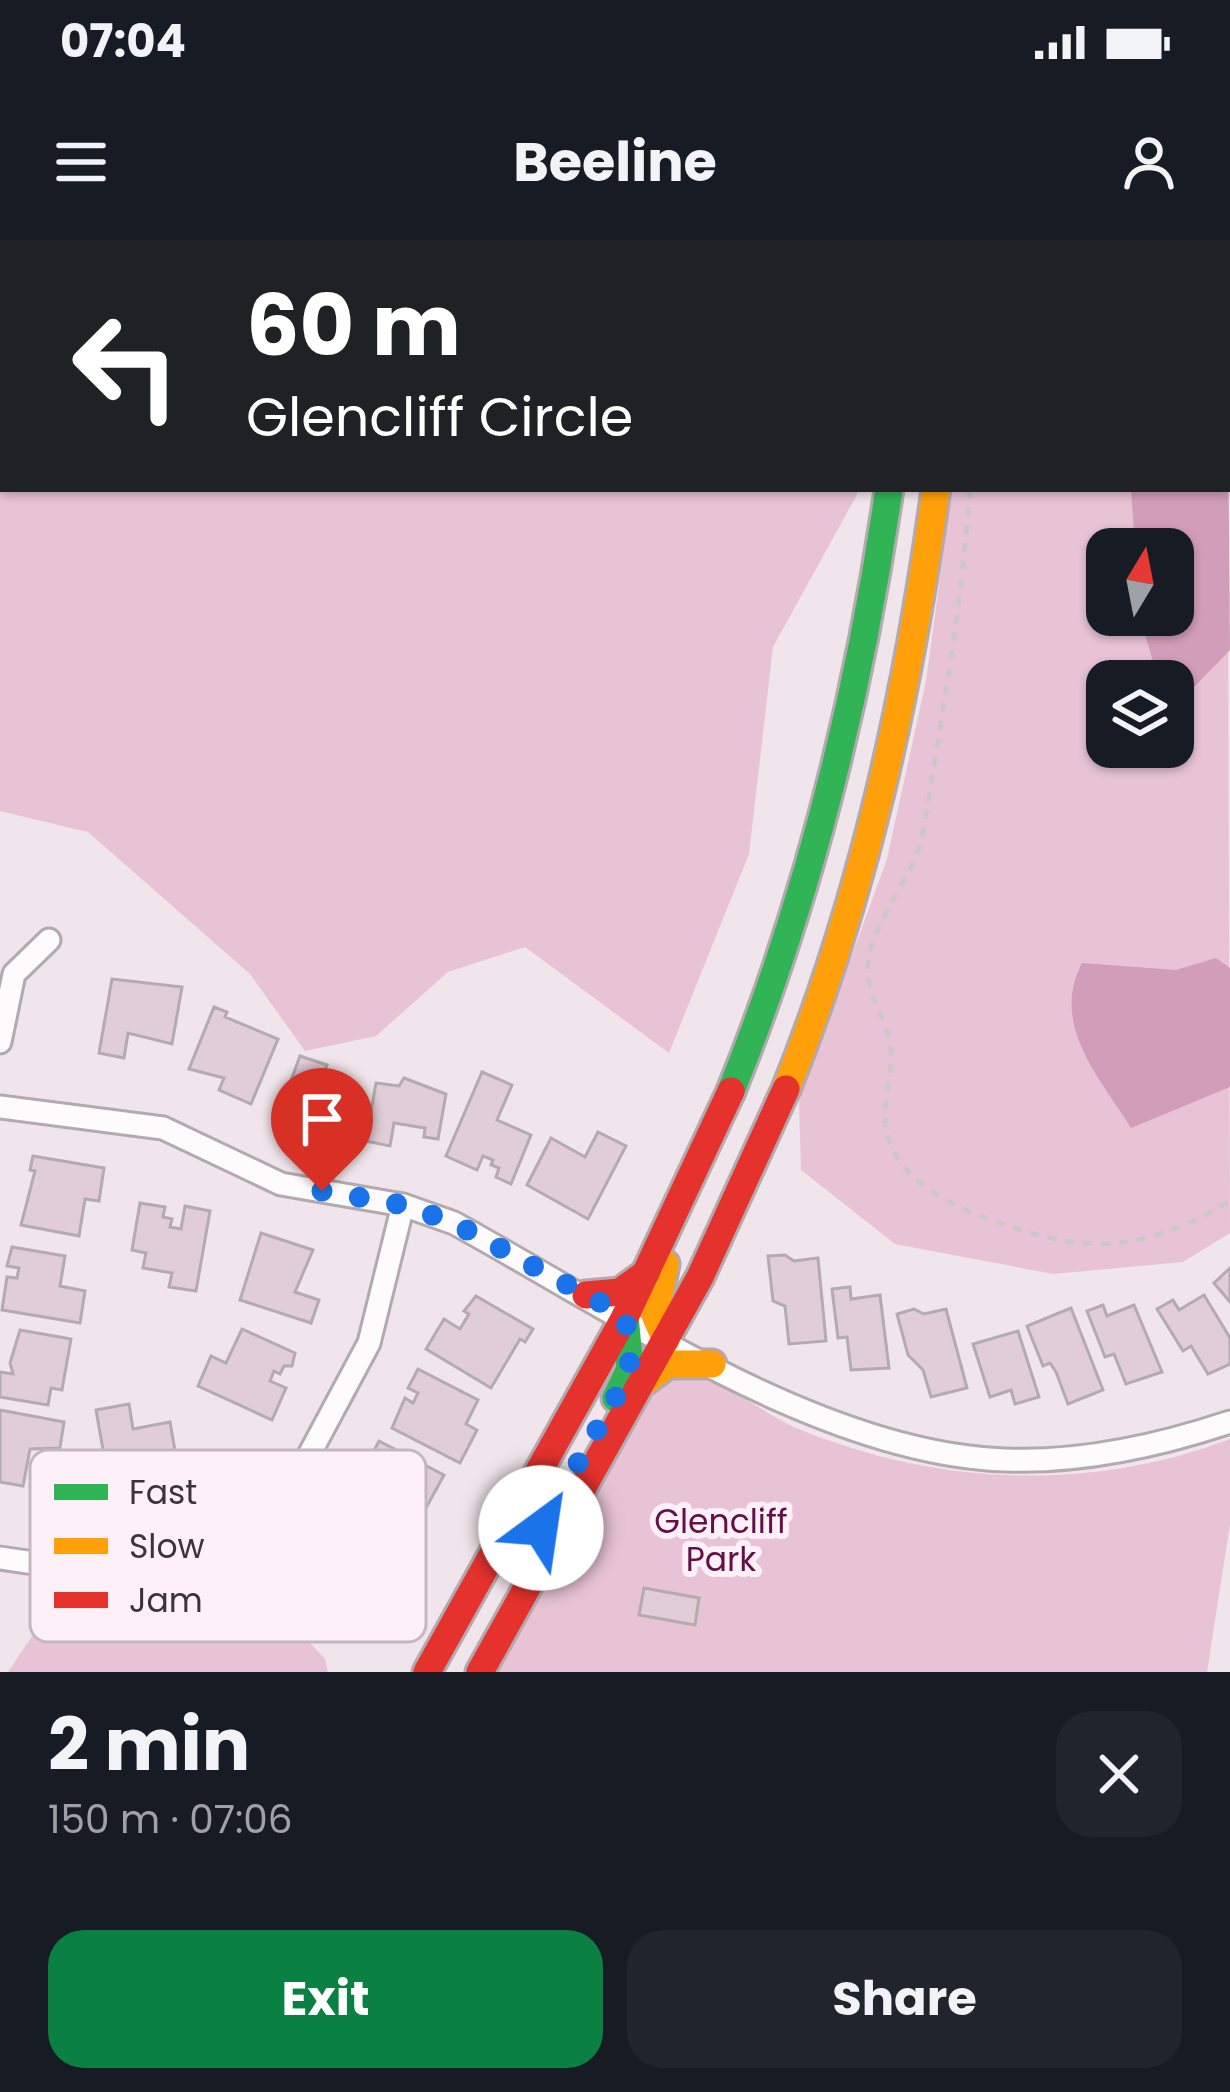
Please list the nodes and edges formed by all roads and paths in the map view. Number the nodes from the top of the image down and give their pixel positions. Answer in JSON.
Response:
{"nodes":[{"id":1,"x":889,"y":492,"type":"edge"},
{"id":2,"x":936,"y":492,"type":"edge"},
{"id":3,"x":970,"y":492,"type":"edge"},
{"id":4,"x":49,"y":940,"type":"dead end"},
{"id":5,"x":0,"y":1042,"type":"edge"},
{"id":6,"x":744,"y":1067,"type":"junction"},
{"id":7,"x":0,"y":1107,"type":"edge"},
{"id":8,"x":1230,"y":1201,"type":"edge"},
{"id":9,"x":404,"y":1205,"type":"junction"},
{"id":10,"x":649,"y":1270,"type":"junction"},
{"id":11,"x":691,"y":1292,"type":"junction"},
{"id":12,"x":586,"y":1295,"type":"junction"},
{"id":13,"x":661,"y":1327,"type":"junction"},
{"id":14,"x":628,"y":1329,"type":"junction"},
{"id":15,"x":599,"y":1362,"type":"junction"},
{"id":16,"x":712,"y":1364,"type":"junction"},
{"id":17,"x":638,"y":1389,"type":"junction"},
{"id":18,"x":1230,"y":1422,"type":"edge"},
{"id":19,"x":312,"y":1450,"type":"edge"},
{"id":20,"x":0,"y":1558,"type":"edge"},
{"id":21,"x":30,"y":1562,"type":"edge"},
{"id":22,"x":520,"y":1592,"type":"junction"},
{"id":23,"x":428,"y":1672,"type":"edge"},
{"id":24,"x":480,"y":1672,"type":"edge"}],
"edges":[{"from":1,"to":6,"type":"street"},
{"from":2,"to":11,"type":"street"},
{"from":3,"to":8,"type":"path"},
{"from":4,"to":5,"type":"street"},
{"from":6,"to":10,"type":"street"},
{"from":6,"to":13,"type":"street"},
{"from":7,"to":9,"type":"street"},
{"from":9,"to":12,"type":"street"},
{"from":9,"to":19,"type":"street"},
{"from":10,"to":12,"type":"street"},
{"from":10,"to":14,"type":"street"},
{"from":11,"to":13,"type":"street"},
{"from":11,"to":16,"type":"street"},
{"from":12,"to":14,"type":"street"},
{"from":12,"to":15,"type":"street"},
{"from":13,"to":14,"type":"street"},
{"from":13,"to":16,"type":"street"},
{"from":13,"to":17,"type":"street"},
{"from":14,"to":15,"type":"street"},
{"from":14,"to":22,"type":"street"},
{"from":15,"to":23,"type":"street"},
{"from":16,"to":17,"type":"street"},
{"from":16,"to":18,"type":"street"},
{"from":17,"to":22,"type":"street"},
{"from":20,"to":21,"type":"street"},
{"from":22,"to":24,"type":"street"}]}
